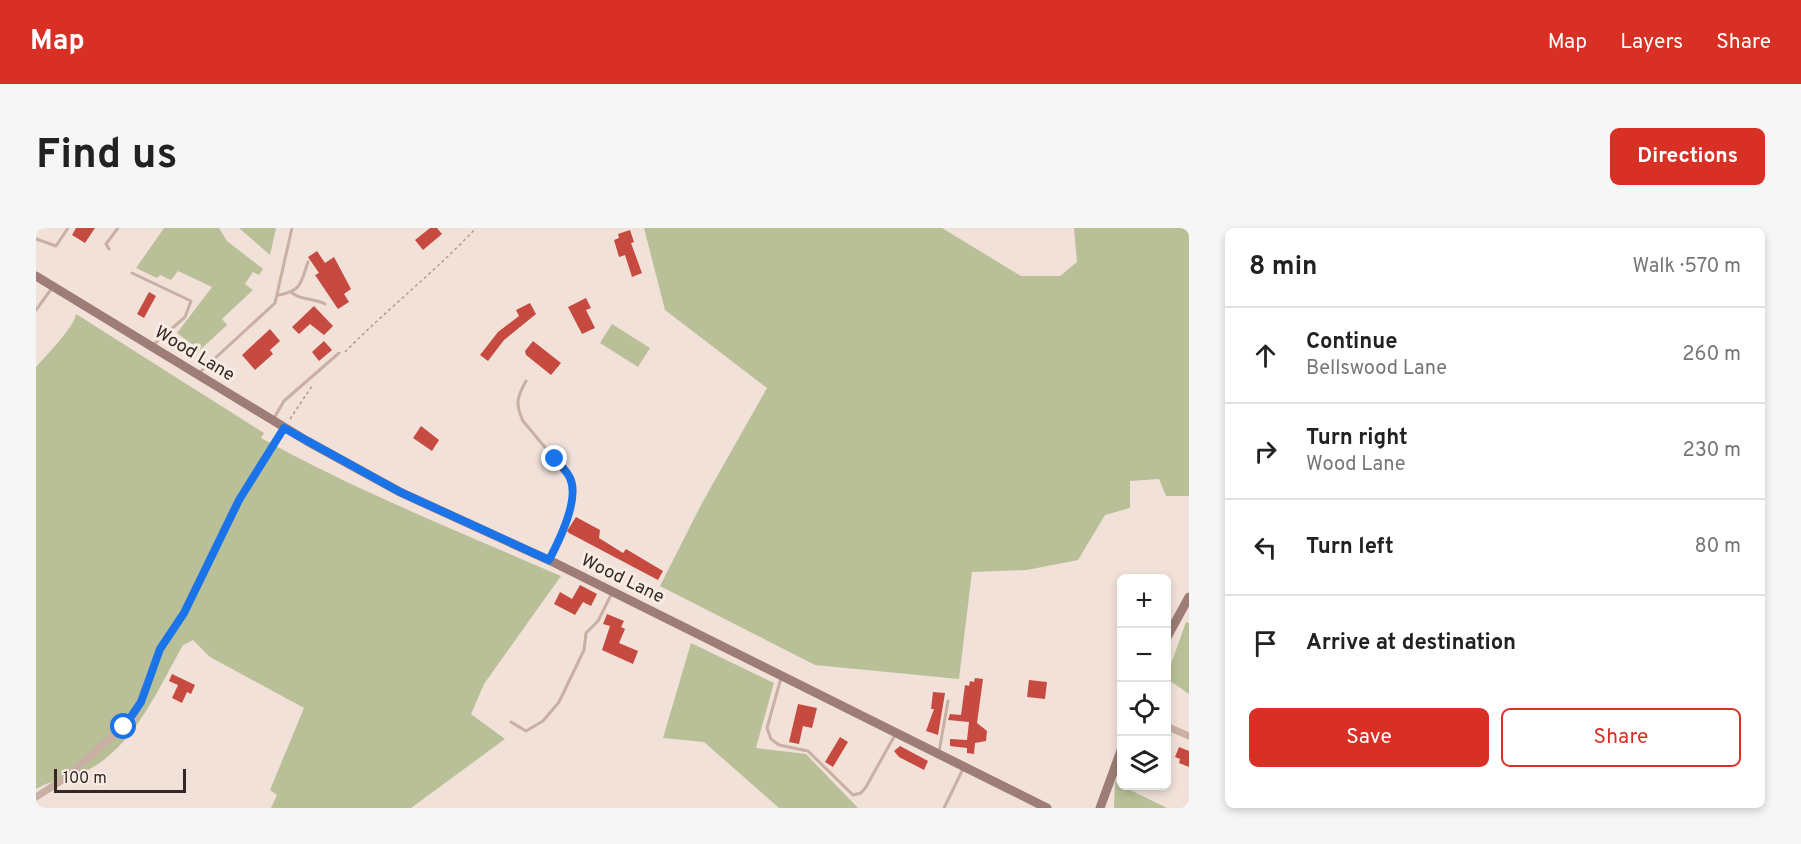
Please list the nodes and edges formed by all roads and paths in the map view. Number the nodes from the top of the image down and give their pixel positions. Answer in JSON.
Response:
{"nodes":[{"id":1,"x":68,"y":228,"type":"edge"},
{"id":2,"x":118,"y":228,"type":"edge"},
{"id":3,"x":292,"y":228,"type":"edge"},
{"id":4,"x":476,"y":228,"type":"edge"},
{"id":5,"x":36,"y":239,"type":"edge"},
{"id":6,"x":109,"y":249,"type":"dead end"},
{"id":7,"x":308,"y":262,"type":"dead end"},
{"id":8,"x":132,"y":273,"type":"dead end"},
{"id":9,"x":36,"y":276,"type":"edge"},
{"id":10,"x":53,"y":286,"type":"junction"},
{"id":11,"x":292,"y":293,"type":"junction"},
{"id":12,"x":279,"y":295,"type":"junction"},
{"id":13,"x":325,"y":304,"type":"dead end"},
{"id":14,"x":36,"y":310,"type":"edge"},
{"id":15,"x":151,"y":346,"type":"junction"},
{"id":16,"x":341,"y":353,"type":"joint"},
{"id":17,"x":198,"y":374,"type":"junction"},
{"id":18,"x":319,"y":379,"type":"dead end"},
{"id":19,"x":526,"y":381,"type":"dead end"},
{"id":20,"x":273,"y":420,"type":"junction"},
{"id":21,"x":284,"y":428,"type":"junction"},
{"id":22,"x":549,"y":560,"type":"junction"},
{"id":23,"x":613,"y":591,"type":"junction"},
{"id":24,"x":1189,"y":597,"type":"edge"},
{"id":25,"x":1171,"y":631,"type":"edge"},
{"id":26,"x":782,"y":676,"type":"junction"},
{"id":27,"x":948,"y":701,"type":"dead end"},
{"id":28,"x":511,"y":722,"type":"dead end"},
{"id":29,"x":1171,"y":728,"type":"edge"},
{"id":30,"x":896,"y":733,"type":"junction"},
{"id":31,"x":1189,"y":736,"type":"edge"},
{"id":32,"x":939,"y":754,"type":"junction"},
{"id":33,"x":1117,"y":762,"type":"edge"},
{"id":34,"x":964,"y":767,"type":"junction"},
{"id":35,"x":36,"y":797,"type":"edge"},
{"id":36,"x":944,"y":808,"type":"edge"},
{"id":37,"x":1047,"y":808,"type":"edge"},
{"id":38,"x":1100,"y":808,"type":"edge"}],
"edges":[{"from":1,"to":5,"type":"lane"},
{"from":2,"to":6,"type":"lane"},
{"from":3,"to":12,"type":"lane"},
{"from":4,"to":16,"type":"path"},
{"from":7,"to":11,"type":"lane"},
{"from":8,"to":15,"type":"lane"},
{"from":9,"to":10,"type":"street","name":"Wood Lane"},
{"from":10,"to":14,"type":"lane"},
{"from":10,"to":15,"type":"street","name":"Wood Lane"},
{"from":11,"to":12,"type":"lane"},
{"from":11,"to":13,"type":"lane"},
{"from":12,"to":17,"type":"lane"},
{"from":15,"to":17,"type":"street","name":"Wood Lane"},
{"from":16,"to":20,"type":"lane"},
{"from":17,"to":20,"type":"street","name":"Wood Lane"},
{"from":18,"to":21,"type":"path"},
{"from":19,"to":22,"type":"lane"},
{"from":20,"to":21,"type":"street","name":"Wood Lane"},
{"from":21,"to":22,"type":"street","name":"Wood Lane"},
{"from":21,"to":35,"type":"street"},
{"from":22,"to":23,"type":"street","name":"Wood Lane"},
{"from":23,"to":26,"type":"street","name":"Wood Lane"},
{"from":23,"to":28,"type":"lane"},
{"from":24,"to":25,"type":"street"},
{"from":26,"to":30,"type":"street","name":"Wood Lane"},
{"from":26,"to":30,"type":"lane"},
{"from":27,"to":32,"type":"lane"},
{"from":29,"to":31,"type":"street"},
{"from":30,"to":32,"type":"street","name":"Wood Lane"},
{"from":32,"to":34,"type":"street","name":"Wood Lane"},
{"from":33,"to":38,"type":"street"},
{"from":34,"to":36,"type":"lane"},
{"from":34,"to":37,"type":"street","name":"Wood Lane"}]}
